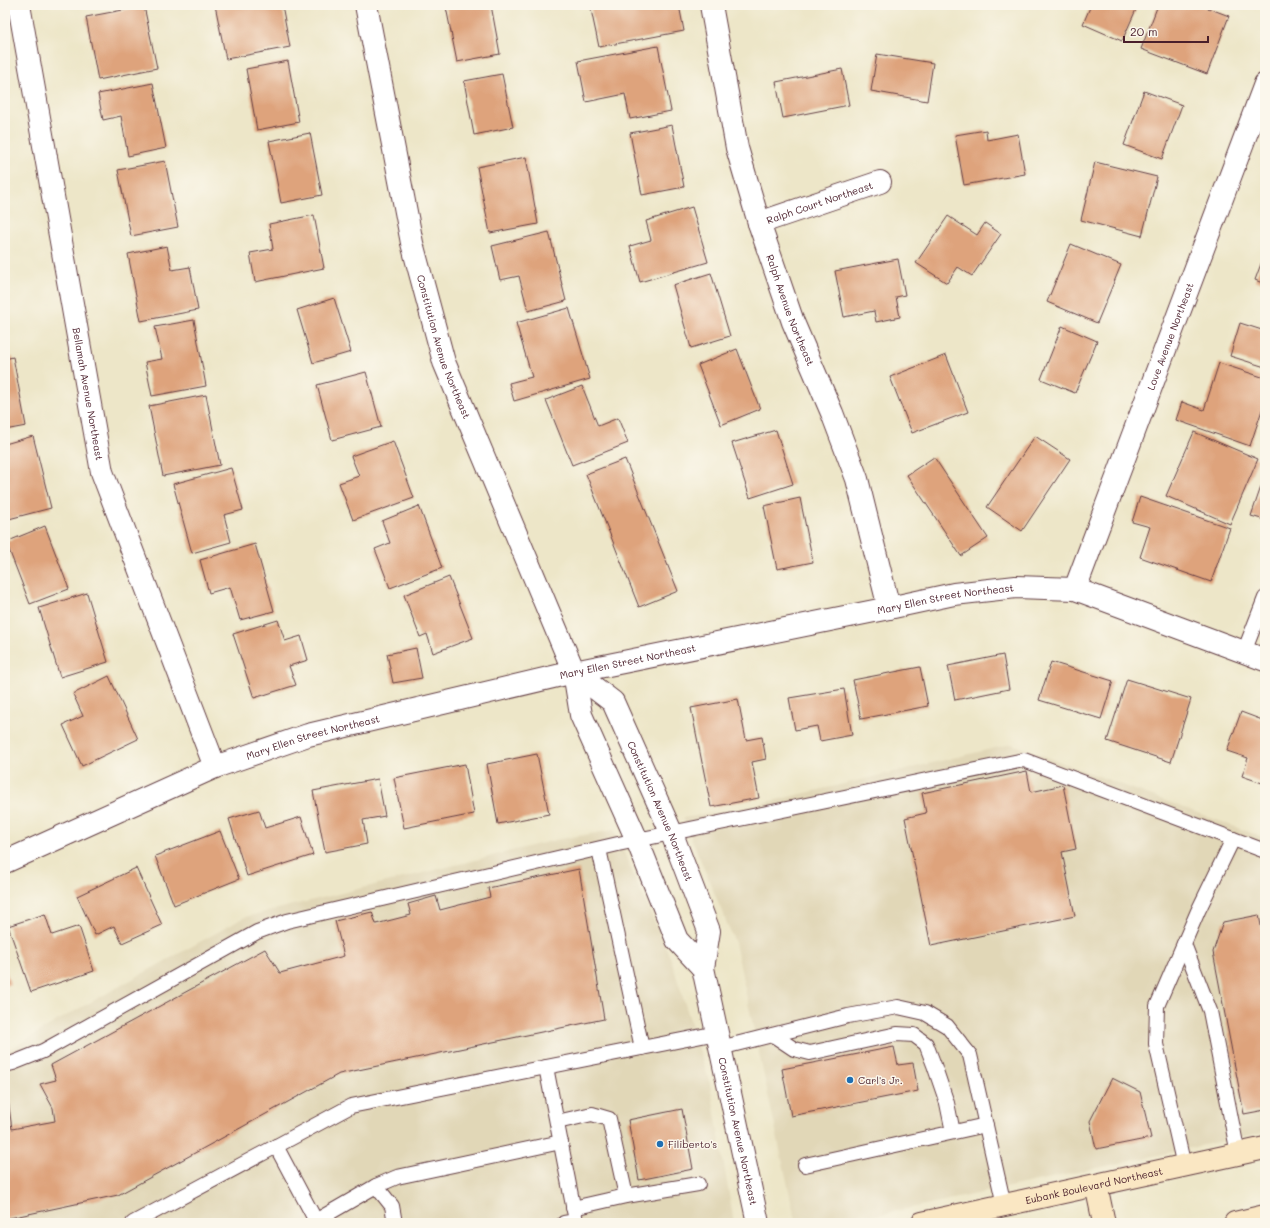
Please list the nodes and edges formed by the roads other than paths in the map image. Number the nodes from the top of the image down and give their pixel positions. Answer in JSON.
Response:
{"nodes":[{"id":1,"x":19,"y":5,"type":"edge"},
{"id":2,"x":366,"y":5,"type":"edge"},
{"id":3,"x":712,"y":5,"type":"edge"},
{"id":4,"x":1265,"y":84,"type":"edge"},
{"id":5,"x":880,"y":182,"type":"dead end"},
{"id":6,"x":759,"y":223,"type":"junction"},
{"id":7,"x":1075,"y":589,"type":"junction"},
{"id":8,"x":1265,"y":598,"type":"edge"},
{"id":9,"x":889,"y":608,"type":"junction"},
{"id":10,"x":1244,"y":652,"type":"junction"},
{"id":11,"x":1265,"y":660,"type":"edge"},
{"id":12,"x":574,"y":672,"type":"junction"},
{"id":13,"x":215,"y":767,"type":"junction"},
{"id":14,"x":672,"y":834,"type":"junction"},
{"id":15,"x":1233,"y":839,"type":"junction"},
{"id":16,"x":637,"y":840,"type":"junction"},
{"id":17,"x":600,"y":849,"type":"junction"},
{"id":18,"x":1265,"y":851,"type":"edge"},
{"id":19,"x":5,"y":862,"type":"edge"},
{"id":20,"x":1184,"y":944,"type":"junction"},
{"id":21,"x":703,"y":968,"type":"junction"},
{"id":22,"x":773,"y":1035,"type":"junction"},
{"id":23,"x":719,"y":1041,"type":"junction"},
{"id":24,"x":642,"y":1048,"type":"junction"},
{"id":25,"x":5,"y":1065,"type":"edge"},
{"id":26,"x":546,"y":1067,"type":"junction"},
{"id":27,"x":557,"y":1122,"type":"junction"},
{"id":28,"x":986,"y":1125,"type":"junction"},
{"id":29,"x":953,"y":1132,"type":"junction"},
{"id":30,"x":560,"y":1142,"type":"junction"},
{"id":31,"x":276,"y":1146,"type":"junction"},
{"id":32,"x":1265,"y":1148,"type":"edge"},
{"id":33,"x":1238,"y":1154,"type":"junction"},
{"id":34,"x":805,"y":1165,"type":"dead end"},
{"id":35,"x":1184,"y":1166,"type":"junction"},
{"id":36,"x":698,"y":1184,"type":"dead end"},
{"id":37,"x":1096,"y":1185,"type":"junction"},
{"id":38,"x":376,"y":1186,"type":"junction"},
{"id":39,"x":626,"y":1196,"type":"junction"},
{"id":40,"x":1004,"y":1205,"type":"junction"},
{"id":41,"x":573,"y":1208,"type":"junction"},
{"id":42,"x":1265,"y":1216,"type":"edge"},
{"id":43,"x":315,"y":1222,"type":"edge"},
{"id":44,"x":133,"y":1223,"type":"edge"},
{"id":45,"x":395,"y":1223,"type":"edge"},
{"id":46,"x":564,"y":1223,"type":"edge"},
{"id":47,"x":758,"y":1223,"type":"edge"},
{"id":48,"x":922,"y":1223,"type":"edge"},
{"id":49,"x":1104,"y":1223,"type":"edge"},
{"id":50,"x":1235,"y":1223,"type":"edge"}],
"edges":[{"from":1,"to":13,"type":"street","name":"Bellamah Avenue Northeast"},
{"from":2,"to":12,"type":"street","name":"Constitution Avenue Northeast"},
{"from":3,"to":6,"type":"street","name":"Ralph Avenue Northeast"},
{"from":4,"to":7,"type":"street","name":"Love Avenue Northeast"},
{"from":5,"to":6,"type":"street","name":"Ralph Court Northeast"},
{"from":6,"to":9,"type":"street","name":"Ralph Avenue Northeast"},
{"from":7,"to":9,"type":"street","name":"Mary Ellen Street Northeast"},
{"from":7,"to":10,"type":"street","name":"Mary Ellen Street Northeast"},
{"from":8,"to":10,"type":"lane"},
{"from":9,"to":12,"type":"street","name":"Mary Ellen Street Northeast"},
{"from":10,"to":11,"type":"street","name":"Mary Ellen Street Northeast"},
{"from":12,"to":13,"type":"street","name":"Mary Ellen Street Northeast"},
{"from":12,"to":14,"type":"street","name":"Constitution Avenue Northeast"},
{"from":12,"to":16,"type":"street","name":"Constitution Avenue Northeast"},
{"from":13,"to":19,"type":"street","name":"Mary Ellen Street Northeast"},
{"from":14,"to":15,"type":"lane"},
{"from":14,"to":16,"type":"lane"},
{"from":14,"to":21,"type":"street","name":"Constitution Avenue Northeast"},
{"from":15,"to":18,"type":"lane"},
{"from":15,"to":20,"type":"lane"},
{"from":16,"to":17,"type":"lane"},
{"from":16,"to":21,"type":"street","name":"Constitution Avenue Northeast"},
{"from":17,"to":24,"type":"lane"},
{"from":17,"to":25,"type":"lane"},
{"from":20,"to":33,"type":"lane"},
{"from":20,"to":35,"type":"lane"},
{"from":21,"to":23,"type":"street","name":"Constitution Avenue Northeast"},
{"from":22,"to":23,"type":"lane"},
{"from":22,"to":28,"type":"lane"},
{"from":22,"to":29,"type":"lane"},
{"from":23,"to":24,"type":"lane"},
{"from":23,"to":47,"type":"street","name":"Constitution Avenue Northeast"},
{"from":24,"to":26,"type":"lane"},
{"from":26,"to":27,"type":"lane"},
{"from":26,"to":31,"type":"lane"},
{"from":27,"to":30,"type":"lane"},
{"from":27,"to":39,"type":"lane"},
{"from":28,"to":29,"type":"lane"},
{"from":28,"to":40,"type":"lane"},
{"from":29,"to":34,"type":"lane"},
{"from":30,"to":38,"type":"lane"},
{"from":30,"to":41,"type":"lane"},
{"from":31,"to":43,"type":"lane"},
{"from":31,"to":44,"type":"lane"},
{"from":32,"to":33,"type":"main road","name":"Eubank Boulevard Northeast"},
{"from":33,"to":35,"type":"main road","name":"Eubank Boulevard Northeast"},
{"from":35,"to":37,"type":"main road","name":"Eubank Boulevard Northeast"},
{"from":36,"to":39,"type":"lane"},
{"from":37,"to":40,"type":"main road","name":"Eubank Boulevard Northeast"},
{"from":37,"to":49,"type":"main road"},
{"from":38,"to":43,"type":"lane"},
{"from":38,"to":45,"type":"lane"},
{"from":39,"to":41,"type":"lane"},
{"from":40,"to":48,"type":"main road","name":"Eubank Boulevard Northeast"},
{"from":41,"to":46,"type":"lane"},
{"from":42,"to":50,"type":"main road"}]}
